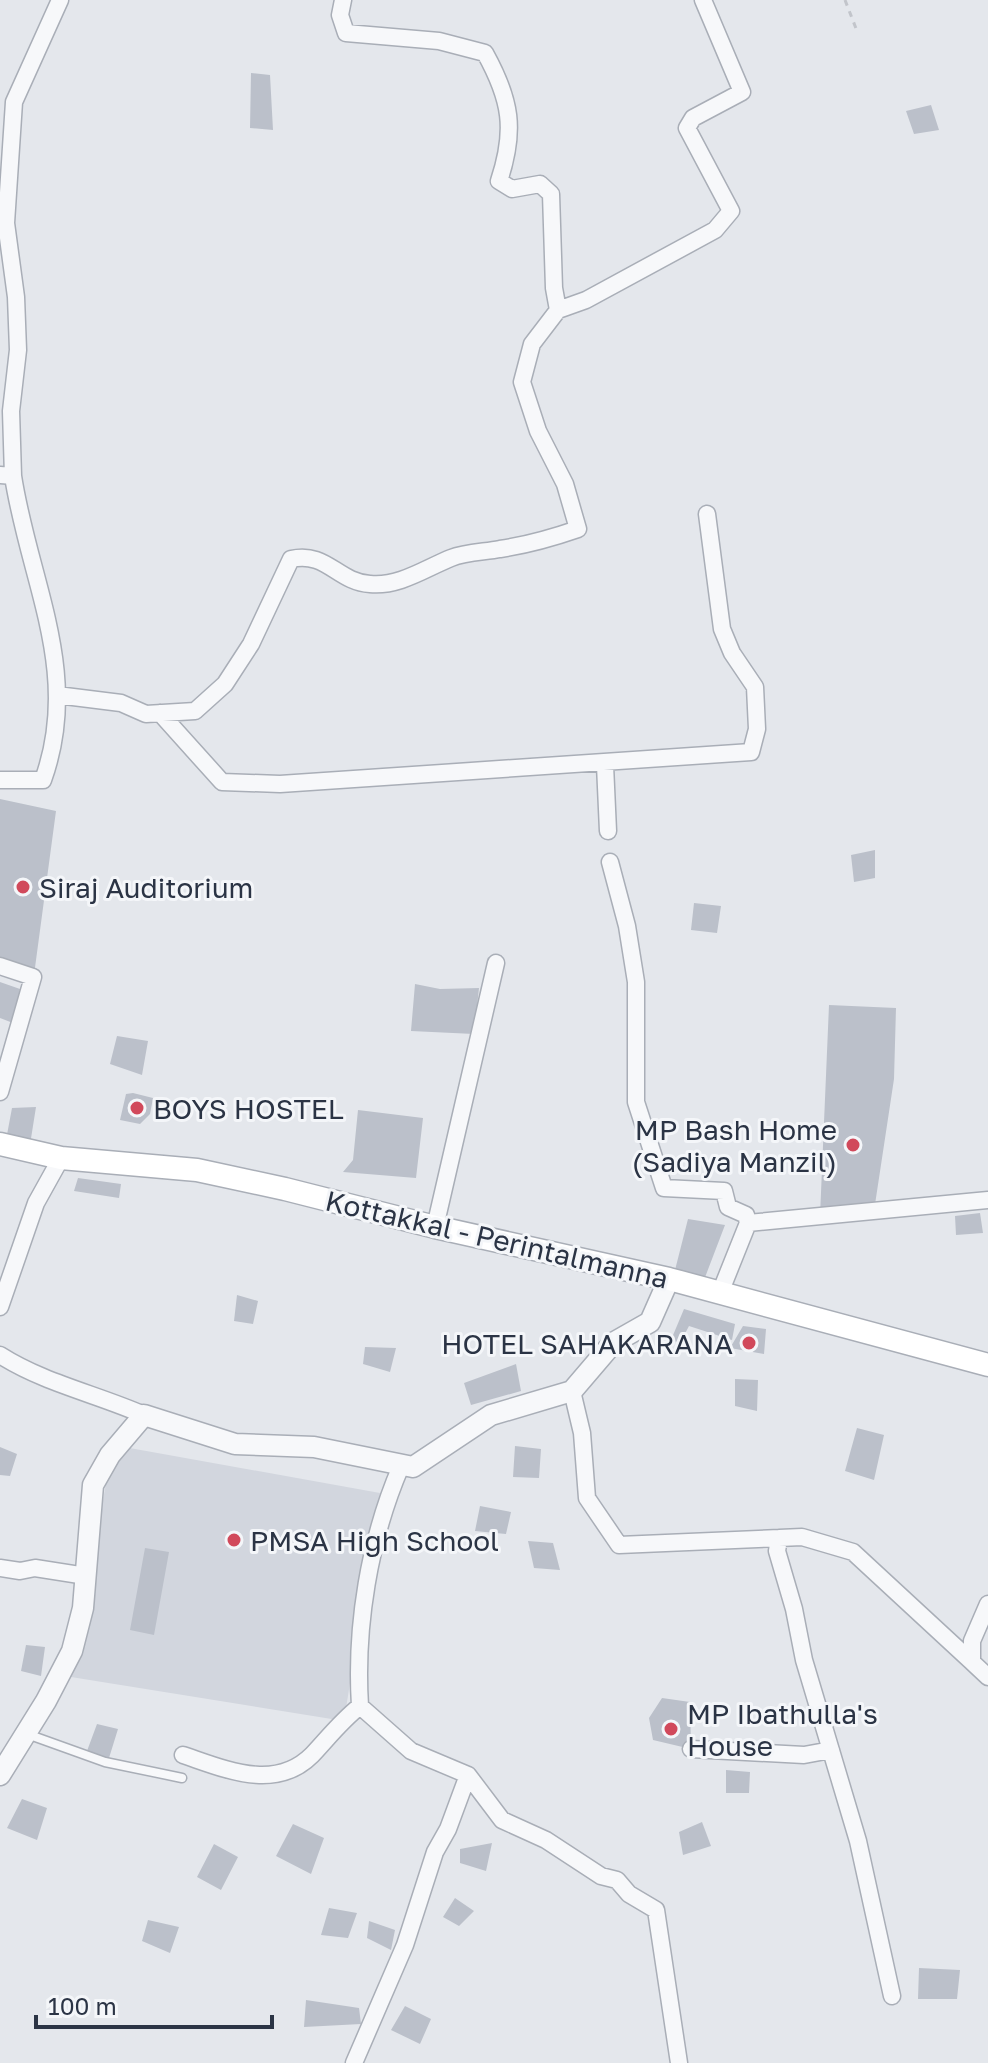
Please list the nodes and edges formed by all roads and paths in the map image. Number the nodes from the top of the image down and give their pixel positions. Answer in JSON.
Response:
{"nodes":[{"id":1,"x":60,"y":0,"type":"edge"},
{"id":2,"x":343,"y":0,"type":"edge"},
{"id":3,"x":703,"y":0,"type":"edge"},
{"id":4,"x":845,"y":0,"type":"edge"},
{"id":5,"x":857,"y":31,"type":"dead end"},
{"id":6,"x":558,"y":310,"type":"junction"},
{"id":7,"x":7,"y":475,"type":"edge"},
{"id":8,"x":707,"y":514,"type":"dead end"},
{"id":9,"x":57,"y":695,"type":"junction"},
{"id":10,"x":160,"y":713,"type":"junction"},
{"id":11,"x":605,"y":765,"type":"junction"},
{"id":12,"x":0,"y":780,"type":"edge"},
{"id":13,"x":608,"y":831,"type":"dead end"},
{"id":14,"x":610,"y":862,"type":"dead end"},
{"id":15,"x":496,"y":963,"type":"dead end"},
{"id":16,"x":0,"y":966,"type":"edge"},
{"id":17,"x":0,"y":1092,"type":"edge"},
{"id":18,"x":0,"y":1144,"type":"edge"},
{"id":19,"x":61,"y":1158,"type":"junction"},
{"id":20,"x":988,"y":1200,"type":"edge"},
{"id":21,"x":748,"y":1223,"type":"junction"},
{"id":22,"x":435,"y":1227,"type":"junction"},
{"id":23,"x":669,"y":1279,"type":"junction"},
{"id":24,"x":720,"y":1293,"type":"junction"},
{"id":25,"x":0,"y":1307,"type":"edge"},
{"id":26,"x":0,"y":1355,"type":"edge"},
{"id":27,"x":988,"y":1365,"type":"edge"},
{"id":28,"x":572,"y":1391,"type":"junction"},
{"id":29,"x":144,"y":1415,"type":"junction"},
{"id":30,"x":401,"y":1466,"type":"junction"},
{"id":31,"x":779,"y":1538,"type":"junction"},
{"id":32,"x":0,"y":1568,"type":"edge"},
{"id":33,"x":86,"y":1576,"type":"junction"},
{"id":34,"x":988,"y":1604,"type":"edge"},
{"id":35,"x":972,"y":1662,"type":"junction"},
{"id":36,"x":988,"y":1677,"type":"edge"},
{"id":37,"x":360,"y":1706,"type":"junction"},
{"id":38,"x":27,"y":1733,"type":"junction"},
{"id":39,"x":691,"y":1749,"type":"dead end"},
{"id":40,"x":831,"y":1750,"type":"junction"},
{"id":41,"x":183,"y":1755,"type":"dead end"},
{"id":42,"x":0,"y":1775,"type":"edge"},
{"id":43,"x":468,"y":1775,"type":"junction"},
{"id":44,"x":182,"y":1778,"type":"dead end"},
{"id":45,"x":892,"y":1996,"type":"dead end"},
{"id":46,"x":354,"y":2063,"type":"edge"},
{"id":47,"x":679,"y":2063,"type":"edge"}],
"edges":[{"from":1,"to":7,"type":"street"},
{"from":2,"to":6,"type":"street"},
{"from":3,"to":6,"type":"street"},
{"from":4,"to":5,"type":"path"},
{"from":6,"to":10,"type":"street"},
{"from":7,"to":9,"type":"street"},
{"from":8,"to":11,"type":"street"},
{"from":9,"to":10,"type":"street"},
{"from":9,"to":12,"type":"street"},
{"from":10,"to":11,"type":"street"},
{"from":11,"to":13,"type":"street"},
{"from":14,"to":21,"type":"street"},
{"from":15,"to":22,"type":"street"},
{"from":16,"to":17,"type":"street"},
{"from":18,"to":19,"type":"main road","name":"Kottakkal - Perintalmanna"},
{"from":19,"to":22,"type":"main road","name":"Kottakkal - Perintalmanna"},
{"from":19,"to":25,"type":"street"},
{"from":20,"to":21,"type":"street"},
{"from":21,"to":24,"type":"street"},
{"from":22,"to":23,"type":"main road","name":"Kottakkal - Perintalmanna"},
{"from":23,"to":24,"type":"main road","name":"Kottakkal - Perintalmanna"},
{"from":23,"to":28,"type":"street"},
{"from":24,"to":27,"type":"main road","name":"Kottakkal - Perintalmanna"},
{"from":26,"to":29,"type":"street"},
{"from":28,"to":30,"type":"street"},
{"from":28,"to":31,"type":"street"},
{"from":29,"to":30,"type":"street"},
{"from":29,"to":33,"type":"street"},
{"from":30,"to":37,"type":"street"},
{"from":31,"to":35,"type":"street"},
{"from":31,"to":40,"type":"street"},
{"from":32,"to":33,"type":"street"},
{"from":33,"to":38,"type":"street"},
{"from":34,"to":35,"type":"street"},
{"from":35,"to":36,"type":"street"},
{"from":37,"to":41,"type":"street"},
{"from":37,"to":43,"type":"street"},
{"from":38,"to":42,"type":"street"},
{"from":38,"to":44,"type":"lane"},
{"from":39,"to":40,"type":"street"},
{"from":40,"to":45,"type":"street"},
{"from":43,"to":46,"type":"street"},
{"from":43,"to":47,"type":"street"}]}
